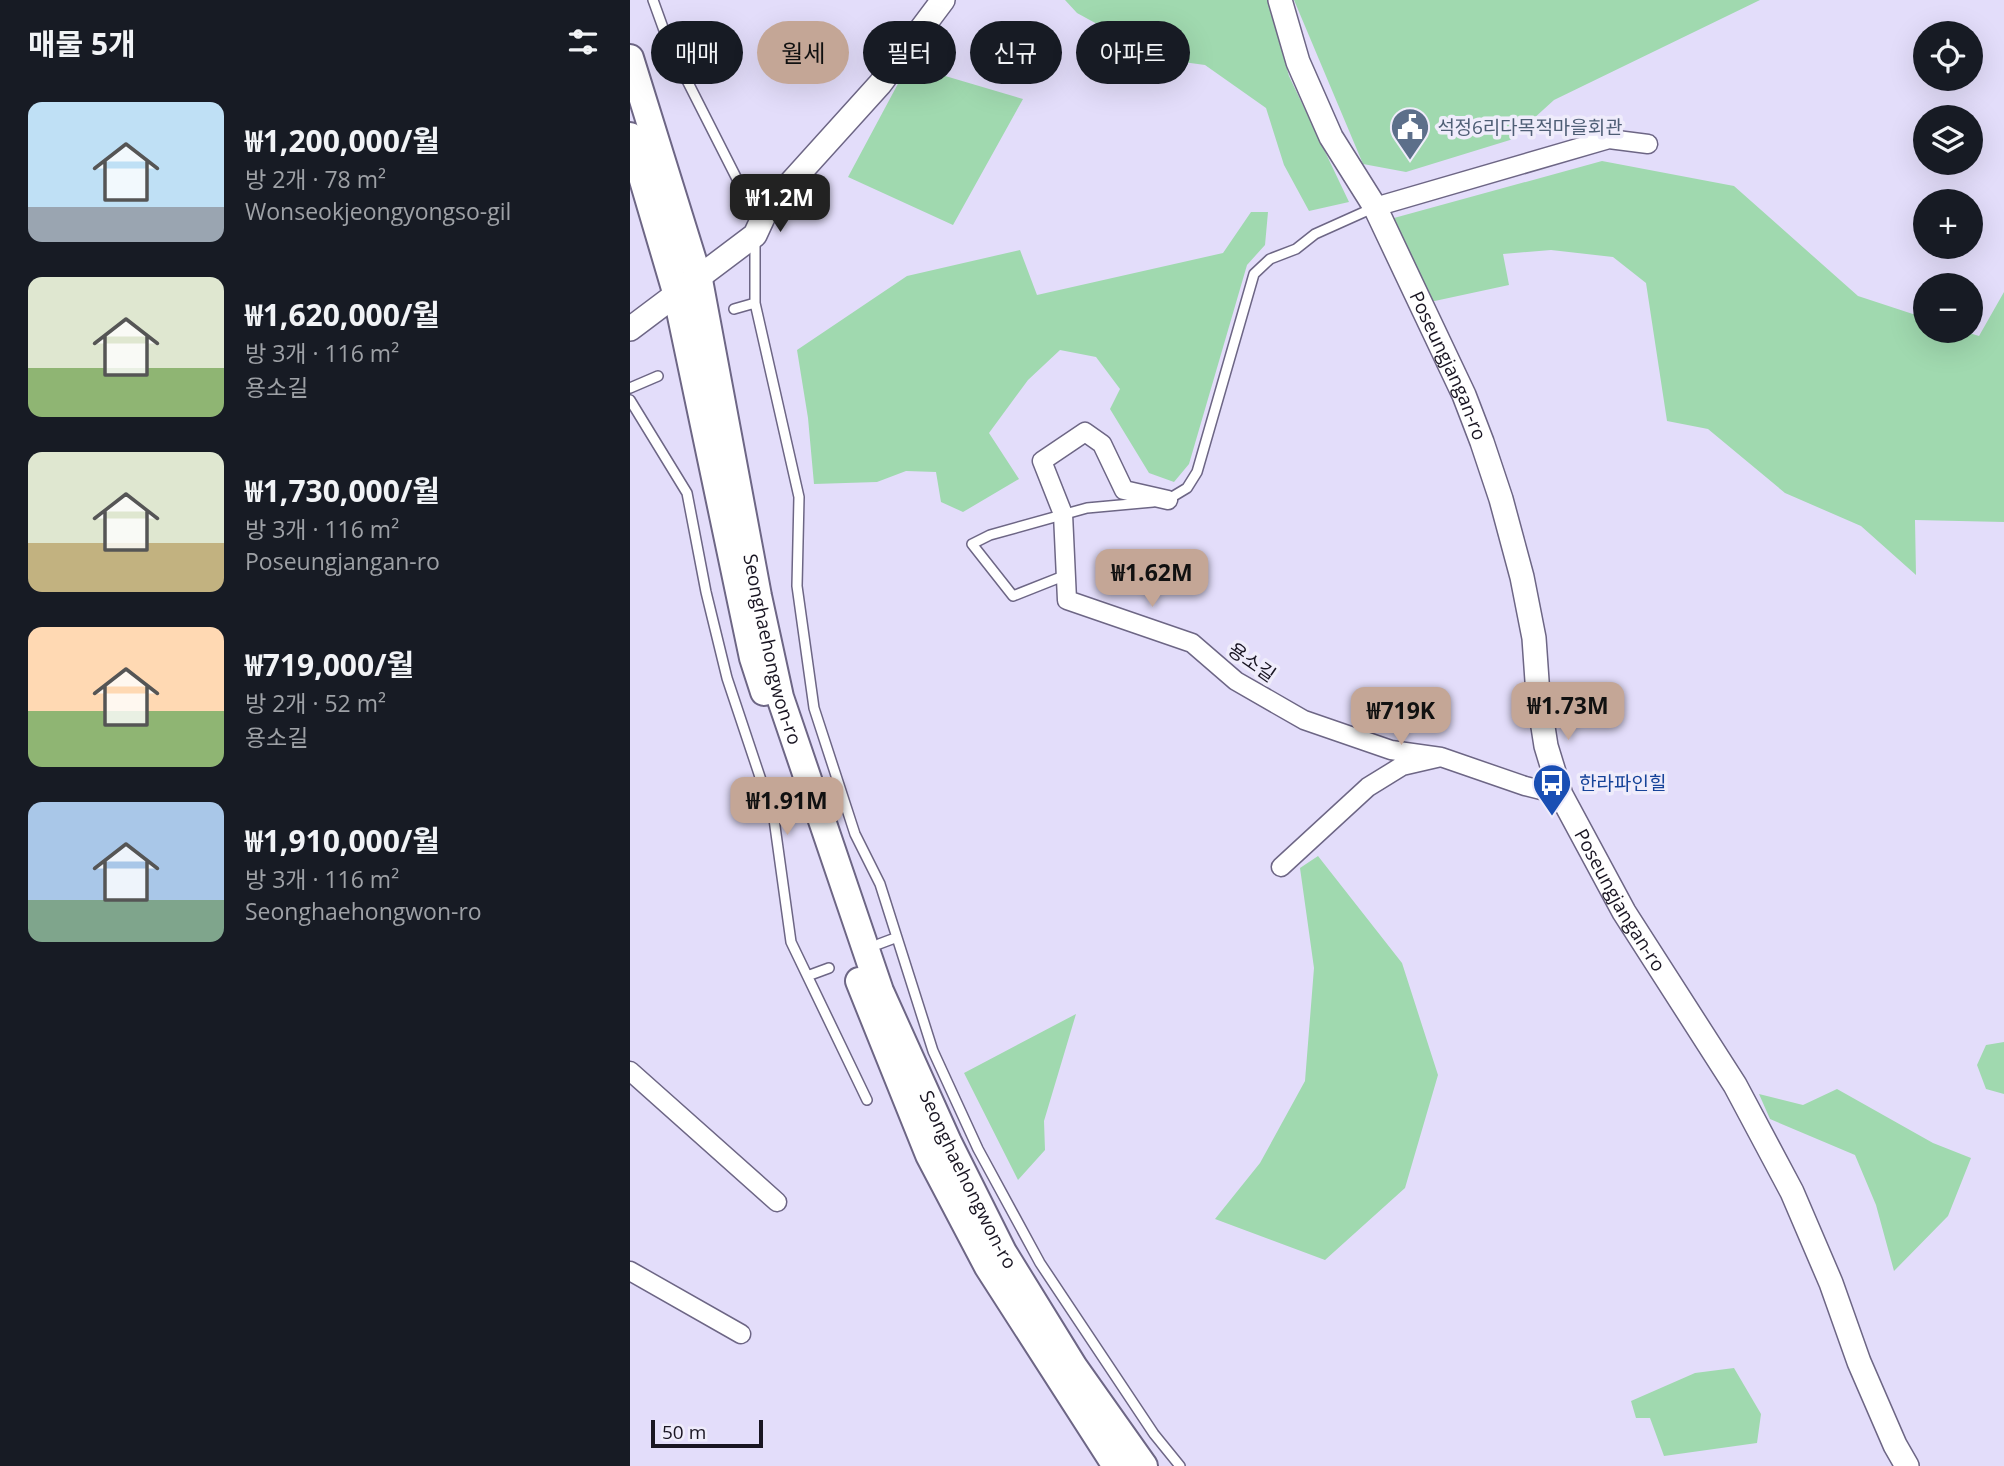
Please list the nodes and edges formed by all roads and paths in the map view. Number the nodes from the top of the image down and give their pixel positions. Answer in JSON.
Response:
{"nodes":[{"id":1,"x":653,"y":0,"type":"edge"},
{"id":2,"x":943,"y":0,"type":"edge"},
{"id":3,"x":1280,"y":0,"type":"edge"},
{"id":4,"x":630,"y":58,"type":"edge"},
{"id":5,"x":630,"y":136,"type":"edge"},
{"id":6,"x":1648,"y":144,"type":"dead end"},
{"id":7,"x":1375,"y":207,"type":"junction"},
{"id":8,"x":767,"y":209,"type":"junction"},
{"id":9,"x":755,"y":234,"type":"junction"},
{"id":10,"x":699,"y":280,"type":"junction"},
{"id":11,"x":676,"y":292,"type":"junction"},
{"id":12,"x":755,"y":303,"type":"junction"},
{"id":13,"x":734,"y":309,"type":"dead end"},
{"id":14,"x":630,"y":329,"type":"edge"},
{"id":15,"x":658,"y":376,"type":"dead end"},
{"id":16,"x":630,"y":388,"type":"edge"},
{"id":17,"x":630,"y":400,"type":"edge"},
{"id":18,"x":1168,"y":500,"type":"junction"},
{"id":19,"x":1063,"y":514,"type":"junction"},
{"id":20,"x":1066,"y":575,"type":"junction"},
{"id":21,"x":1441,"y":757,"type":"junction"},
{"id":22,"x":1562,"y":795,"type":"junction"},
{"id":23,"x":1281,"y":867,"type":"dead end"},
{"id":24,"x":895,"y":938,"type":"junction"},
{"id":25,"x":879,"y":944,"type":"dead end"},
{"id":26,"x":829,"y":968,"type":"dead end"},
{"id":27,"x":810,"y":975,"type":"junction"},
{"id":28,"x":630,"y":1071,"type":"edge"},
{"id":29,"x":867,"y":1100,"type":"dead end"},
{"id":30,"x":777,"y":1202,"type":"dead end"},
{"id":31,"x":630,"y":1271,"type":"edge"},
{"id":32,"x":741,"y":1334,"type":"dead end"},
{"id":33,"x":1116,"y":1466,"type":"edge"},
{"id":34,"x":1144,"y":1466,"type":"edge"},
{"id":35,"x":1180,"y":1466,"type":"edge"},
{"id":36,"x":1907,"y":1466,"type":"edge"}],
"edges":[{"from":1,"to":8,"type":"lane"},
{"from":2,"to":8,"type":"street"},
{"from":3,"to":7,"type":"street","name":"Poseungjangan-ro"},
{"from":4,"to":10,"type":"main road","name":"Seonghaehongwon-ro"},
{"from":5,"to":11,"type":"main road","name":"Seonghaehongwon-ro"},
{"from":6,"to":7,"type":"street"},
{"from":7,"to":18,"type":"lane"},
{"from":7,"to":22,"type":"street","name":"Poseungjangan-ro"},
{"from":8,"to":9,"type":"street"},
{"from":9,"to":10,"type":"street"},
{"from":9,"to":12,"type":"lane"},
{"from":10,"to":11,"type":"street"},
{"from":10,"to":34,"type":"main road","name":"Seonghaehongwon-ro"},
{"from":11,"to":14,"type":"street"},
{"from":11,"to":33,"type":"main road","name":"Seonghaehongwon-ro"},
{"from":12,"to":13,"type":"lane"},
{"from":12,"to":24,"type":"lane"},
{"from":15,"to":16,"type":"lane"},
{"from":17,"to":27,"type":"lane"},
{"from":18,"to":19,"type":"lane"},
{"from":18,"to":19,"type":"street","name":"용소길"},
{"from":19,"to":20,"type":"street","name":"용소길"},
{"from":19,"to":20,"type":"lane"},
{"from":20,"to":21,"type":"street","name":"용소길"},
{"from":21,"to":22,"type":"street","name":"용소길"},
{"from":21,"to":23,"type":"street"},
{"from":22,"to":36,"type":"street","name":"Poseungjangan-ro"},
{"from":24,"to":25,"type":"lane"},
{"from":24,"to":35,"type":"lane"},
{"from":26,"to":27,"type":"lane"},
{"from":27,"to":29,"type":"lane"},
{"from":28,"to":30,"type":"street"},
{"from":31,"to":32,"type":"street"}]}
